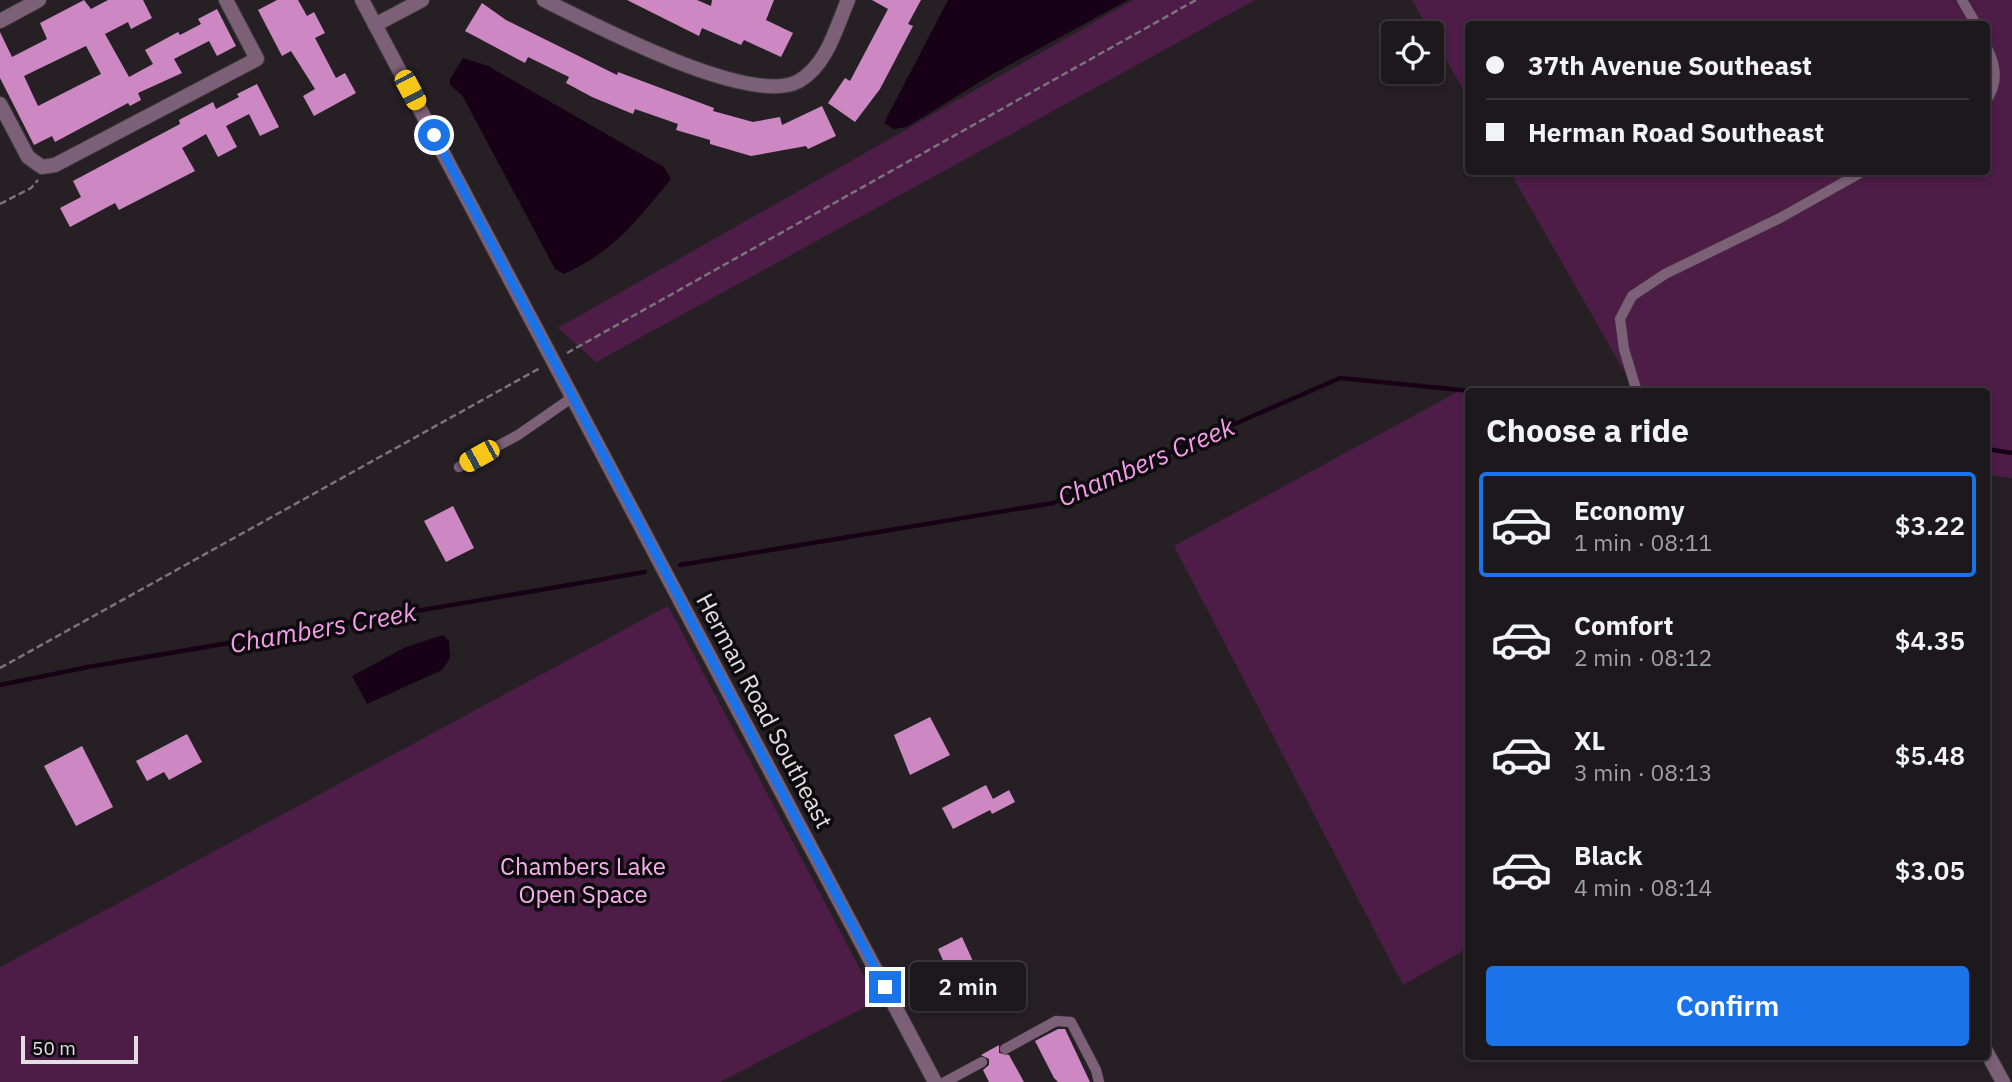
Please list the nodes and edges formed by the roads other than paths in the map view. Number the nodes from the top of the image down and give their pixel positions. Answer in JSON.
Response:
{"nodes":[{"id":1,"x":40,"y":0,"type":"edge"},
{"id":2,"x":226,"y":0,"type":"edge"},
{"id":3,"x":362,"y":0,"type":"edge"},
{"id":4,"x":422,"y":0,"type":"edge"},
{"id":5,"x":544,"y":0,"type":"edge"},
{"id":6,"x":848,"y":0,"type":"edge"},
{"id":7,"x":1962,"y":0,"type":"edge"},
{"id":8,"x":0,"y":21,"type":"edge"},
{"id":9,"x":1974,"y":21,"type":"edge"},
{"id":10,"x":375,"y":25,"type":"junction"},
{"id":11,"x":1990,"y":59,"type":"edge"},
{"id":12,"x":1990,"y":95,"type":"edge"},
{"id":13,"x":0,"y":104,"type":"edge"},
{"id":14,"x":1857,"y":175,"type":"edge"},
{"id":15,"x":1635,"y":388,"type":"edge"},
{"id":16,"x":573,"y":397,"type":"junction"},
{"id":17,"x":459,"y":467,"type":"dead end"},
{"id":18,"x":1005,"y":1049,"type":"dead end"},
{"id":19,"x":1990,"y":1058,"type":"edge"},
{"id":20,"x":982,"y":1062,"type":"dead end"},
{"id":21,"x":935,"y":1082,"type":"edge"},
{"id":22,"x":945,"y":1082,"type":"edge"},
{"id":23,"x":1099,"y":1082,"type":"edge"},
{"id":24,"x":2003,"y":1082,"type":"edge"}],
"edges":[{"from":1,"to":8,"type":"street"},
{"from":2,"to":13,"type":"street"},
{"from":3,"to":10,"type":"street","name":"Herman Road Southeast"},
{"from":4,"to":10,"type":"street"},
{"from":5,"to":6,"type":"street"},
{"from":7,"to":9,"type":"lane"},
{"from":10,"to":16,"type":"street","name":"Herman Road Southeast"},
{"from":11,"to":12,"type":"lane"},
{"from":14,"to":15,"type":"lane"},
{"from":16,"to":17,"type":"lane"},
{"from":16,"to":21,"type":"street","name":"Herman Road Southeast"},
{"from":18,"to":23,"type":"lane"},
{"from":19,"to":24,"type":"street"},
{"from":20,"to":22,"type":"lane"}]}
